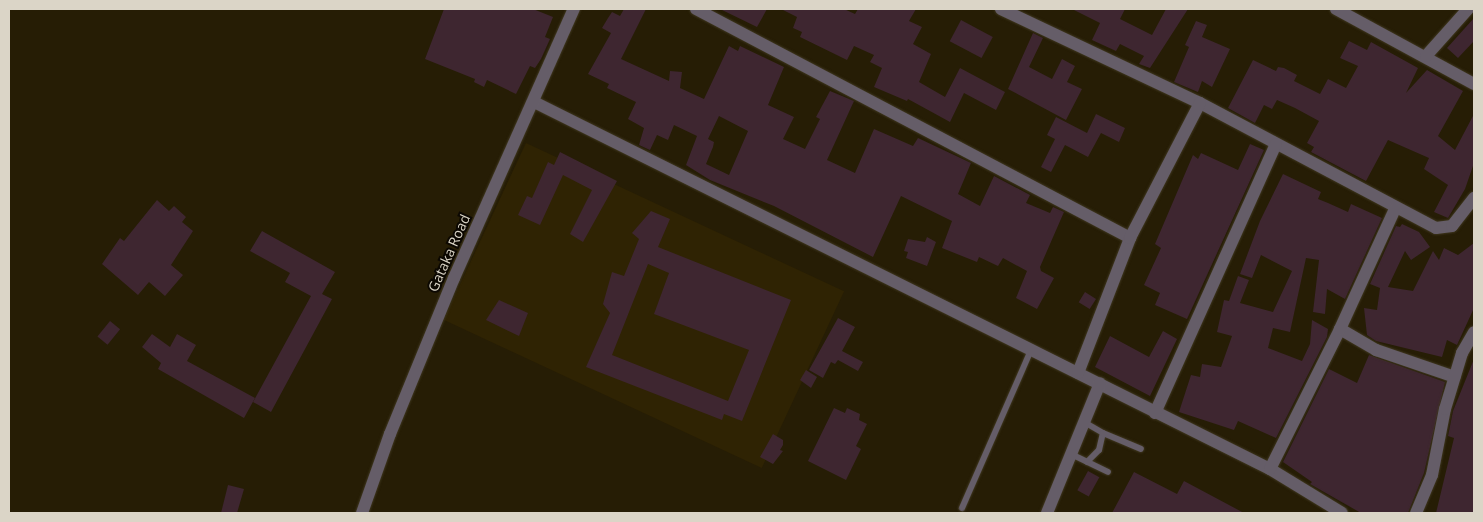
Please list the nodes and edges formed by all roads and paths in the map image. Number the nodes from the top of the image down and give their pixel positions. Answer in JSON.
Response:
{"nodes":[{"id":1,"x":574,"y":9,"type":"edge"},
{"id":2,"x":696,"y":9,"type":"edge"},
{"id":3,"x":1001,"y":9,"type":"edge"},
{"id":4,"x":1336,"y":9,"type":"edge"},
{"id":5,"x":1468,"y":9,"type":"edge"},
{"id":6,"x":1426,"y":56,"type":"junction"},
{"id":7,"x":1474,"y":84,"type":"edge"},
{"id":8,"x":534,"y":102,"type":"junction"},
{"id":9,"x":1200,"y":103,"type":"junction"},
{"id":10,"x":1276,"y":144,"type":"junction"},
{"id":11,"x":1474,"y":198,"type":"edge"},
{"id":12,"x":1395,"y":208,"type":"junction"},
{"id":13,"x":1130,"y":238,"type":"junction"},
{"id":14,"x":1340,"y":329,"type":"junction"},
{"id":15,"x":1474,"y":332,"type":"edge"},
{"id":16,"x":1031,"y":350,"type":"junction"},
{"id":17,"x":1078,"y":373,"type":"junction"},
{"id":18,"x":1455,"y":377,"type":"junction"},
{"id":19,"x":1100,"y":383,"type":"junction"},
{"id":20,"x":1155,"y":413,"type":"junction"},
{"id":21,"x":1084,"y":422,"type":"junction"},
{"id":22,"x":1103,"y":432,"type":"junction"},
{"id":23,"x":1141,"y":449,"type":"dead end"},
{"id":24,"x":1071,"y":454,"type":"junction"},
{"id":25,"x":1087,"y":462,"type":"junction"},
{"id":26,"x":1270,"y":469,"type":"junction"},
{"id":27,"x":1108,"y":472,"type":"dead end"},
{"id":28,"x":962,"y":508,"type":"dead end"},
{"id":29,"x":362,"y":513,"type":"edge"},
{"id":30,"x":1047,"y":513,"type":"edge"},
{"id":31,"x":1342,"y":513,"type":"edge"},
{"id":32,"x":1416,"y":513,"type":"edge"}],
"edges":[{"from":1,"to":8,"type":"street","name":"Gataka Road"},
{"from":2,"to":13,"type":"street"},
{"from":3,"to":9,"type":"street"},
{"from":4,"to":6,"type":"street"},
{"from":5,"to":6,"type":"street"},
{"from":6,"to":7,"type":"street"},
{"from":8,"to":16,"type":"street"},
{"from":8,"to":29,"type":"street","name":"Gataka Road"},
{"from":9,"to":10,"type":"street"},
{"from":9,"to":13,"type":"street"},
{"from":10,"to":12,"type":"street"},
{"from":10,"to":20,"type":"street"},
{"from":11,"to":12,"type":"street"},
{"from":12,"to":14,"type":"street"},
{"from":13,"to":17,"type":"street"},
{"from":14,"to":18,"type":"street"},
{"from":14,"to":26,"type":"street"},
{"from":15,"to":18,"type":"street"},
{"from":16,"to":17,"type":"street"},
{"from":16,"to":28,"type":"lane"},
{"from":17,"to":19,"type":"street"},
{"from":18,"to":32,"type":"street"},
{"from":19,"to":20,"type":"street"},
{"from":19,"to":21,"type":"street"},
{"from":20,"to":26,"type":"street"},
{"from":21,"to":22,"type":"lane"},
{"from":21,"to":24,"type":"street"},
{"from":22,"to":23,"type":"lane"},
{"from":22,"to":25,"type":"lane"},
{"from":24,"to":25,"type":"lane"},
{"from":24,"to":30,"type":"street"},
{"from":25,"to":27,"type":"lane"},
{"from":26,"to":31,"type":"street"}]}
